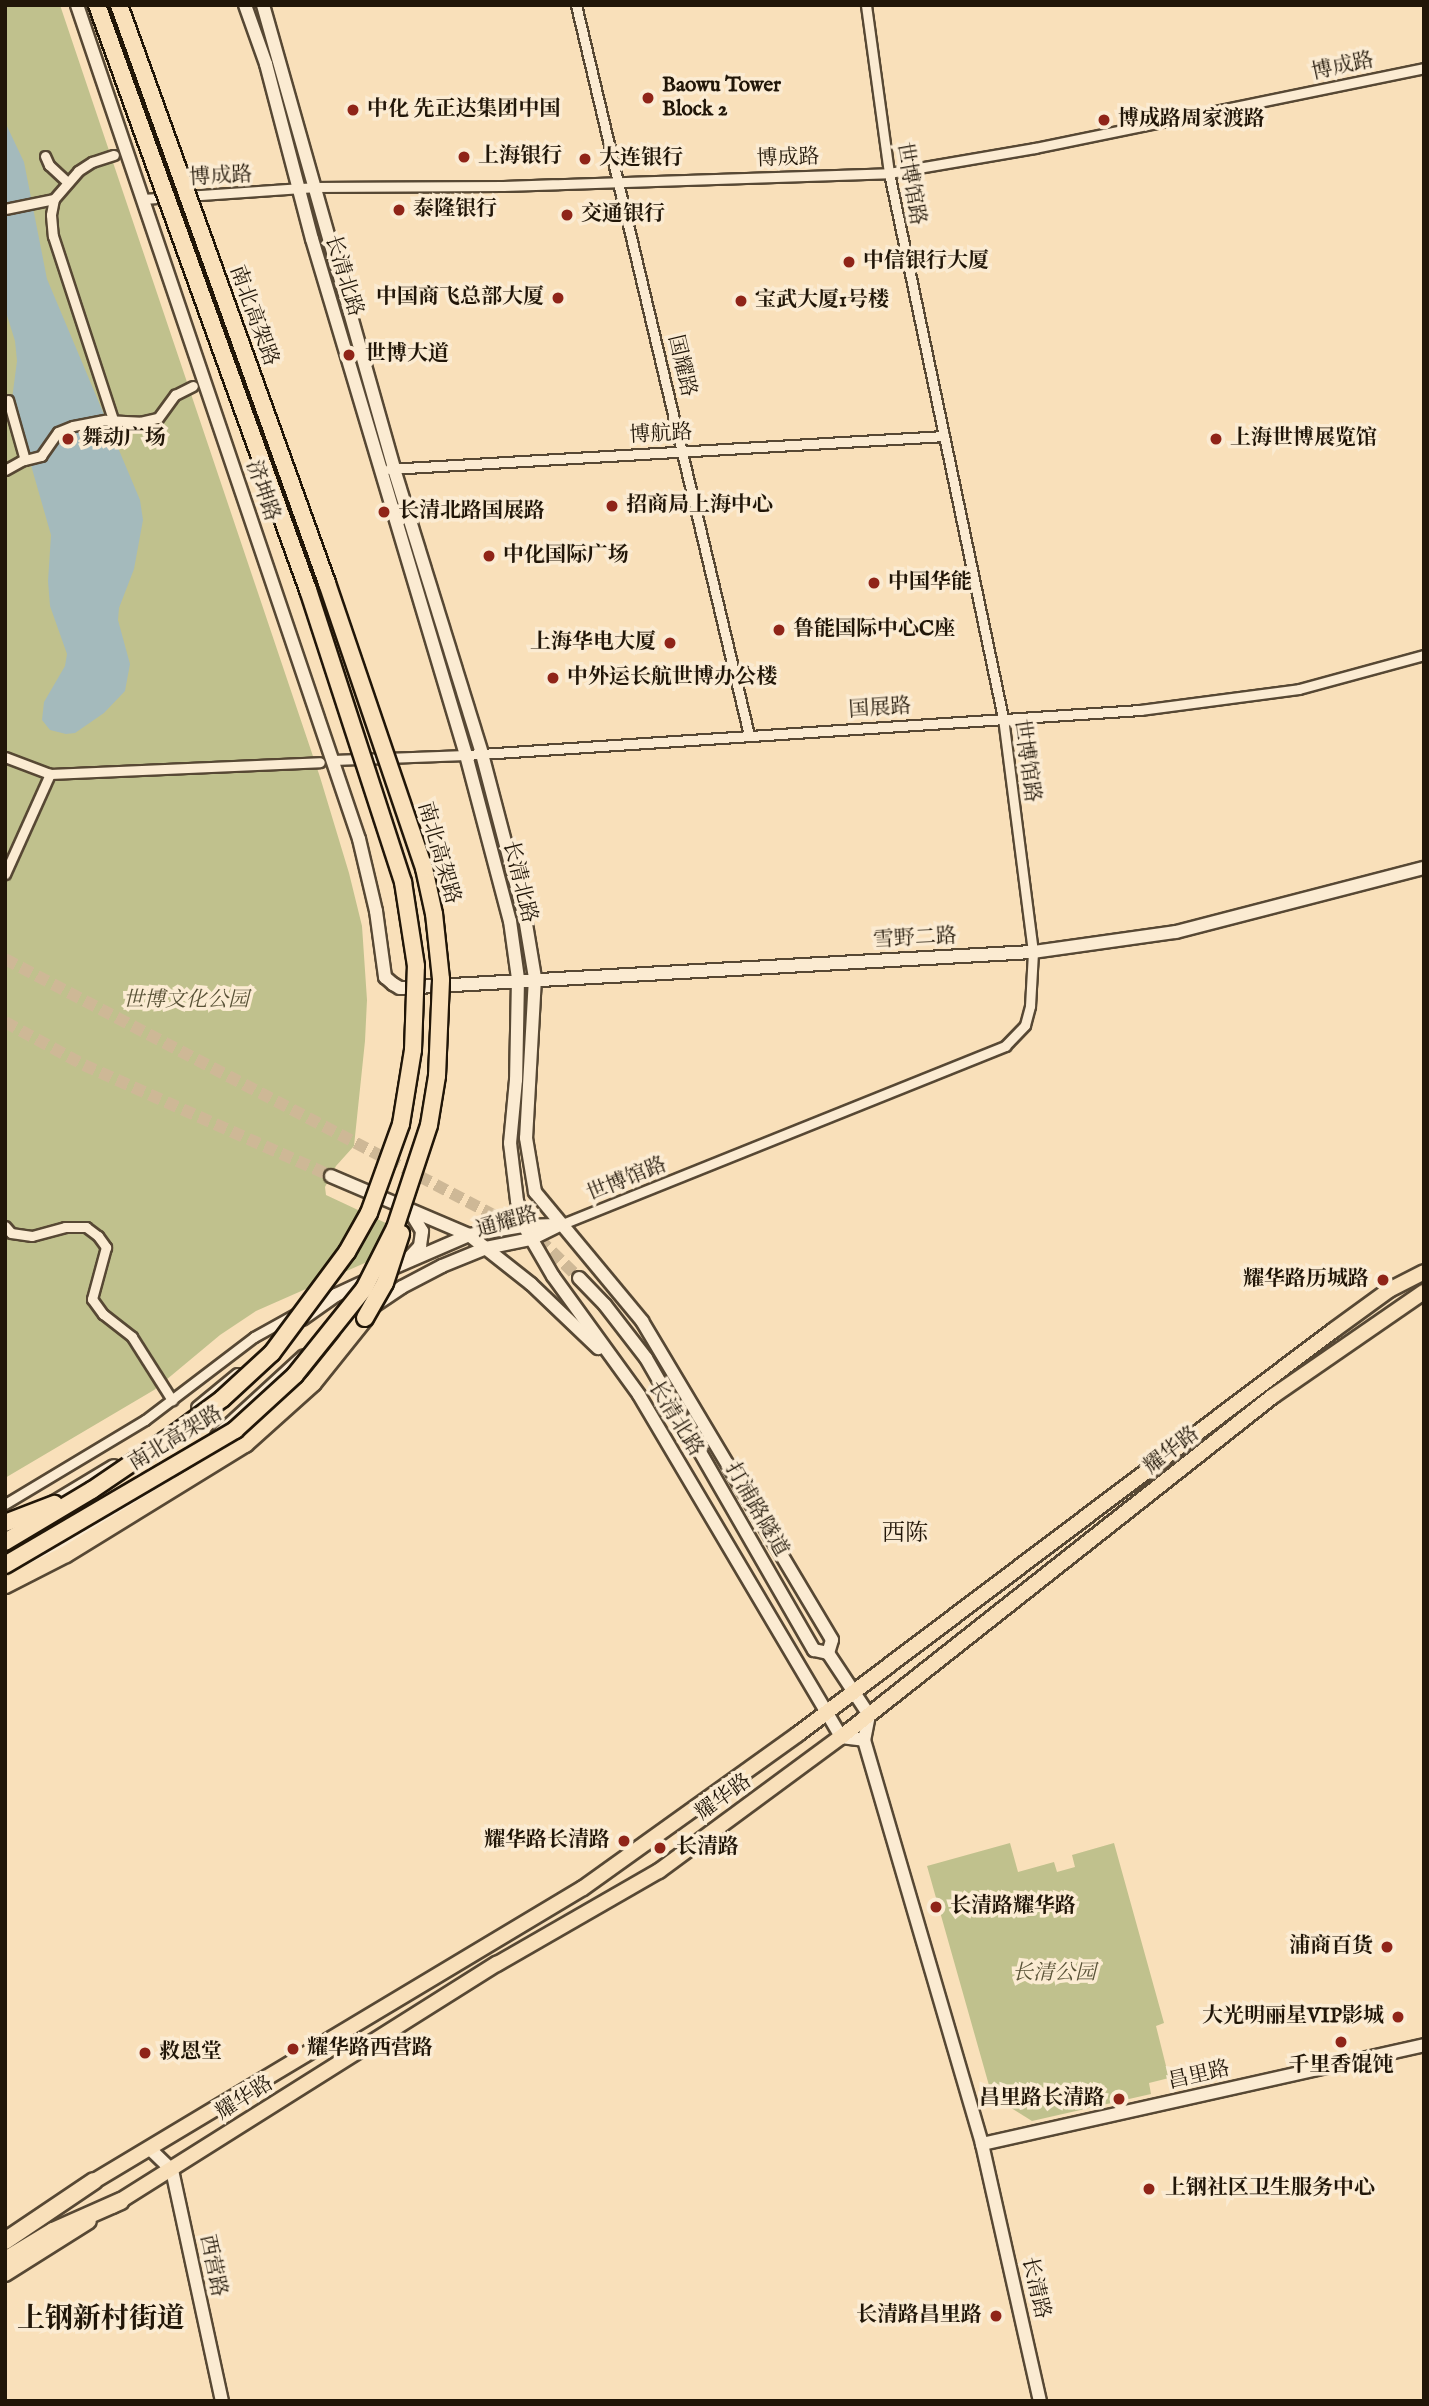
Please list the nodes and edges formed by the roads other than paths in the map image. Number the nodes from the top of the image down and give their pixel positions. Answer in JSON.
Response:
{"nodes":[{"id":1,"x":77,"y":5,"type":"edge"},
{"id":2,"x":97,"y":5,"type":"edge"},
{"id":3,"x":119,"y":5,"type":"edge"},
{"id":4,"x":246,"y":5,"type":"edge"},
{"id":5,"x":262,"y":5,"type":"edge"},
{"id":6,"x":576,"y":5,"type":"edge"},
{"id":7,"x":866,"y":5,"type":"edge"},
{"id":8,"x":1424,"y":68,"type":"edge"},
{"id":9,"x":114,"y":155,"type":"dead end"},
{"id":10,"x":45,"y":156,"type":"dead end"},
{"id":11,"x":889,"y":173,"type":"junction"},
{"id":12,"x":67,"y":182,"type":"junction"},
{"id":13,"x":620,"y":182,"type":"junction"},
{"id":14,"x":313,"y":187,"type":"junction"},
{"id":15,"x":298,"y":190,"type":"junction"},
{"id":16,"x":143,"y":198,"type":"junction"},
{"id":17,"x":54,"y":200,"type":"junction"},
{"id":18,"x":5,"y":209,"type":"edge"},
{"id":19,"x":193,"y":386,"type":"dead end"},
{"id":20,"x":8,"y":400,"type":"dead end"},
{"id":21,"x":113,"y":420,"type":"junction"},
{"id":22,"x":944,"y":436,"type":"junction"},
{"id":23,"x":683,"y":451,"type":"junction"},
{"id":24,"x":25,"y":460,"type":"junction"},
{"id":25,"x":394,"y":468,"type":"junction"},
{"id":26,"x":381,"y":469,"type":"junction"},
{"id":27,"x":5,"y":470,"type":"edge"},
{"id":28,"x":1424,"y":655,"type":"edge"},
{"id":29,"x":1003,"y":718,"type":"junction"},
{"id":30,"x":748,"y":735,"type":"junction"},
{"id":31,"x":482,"y":754,"type":"junction"},
{"id":32,"x":467,"y":755,"type":"junction"},
{"id":33,"x":5,"y":757,"type":"edge"},
{"id":34,"x":327,"y":761,"type":"junction"},
{"id":35,"x":51,"y":774,"type":"junction"},
{"id":36,"x":1424,"y":868,"type":"edge"},
{"id":37,"x":5,"y":874,"type":"edge"},
{"id":38,"x":1033,"y":952,"type":"junction"},
{"id":39,"x":535,"y":978,"type":"junction"},
{"id":40,"x":518,"y":979,"type":"junction"},
{"id":41,"x":400,"y":988,"type":"joint"},
{"id":42,"x":331,"y":1176,"type":"tunnel mouth"},
{"id":43,"x":411,"y":1187,"type":"junction"},
{"id":44,"x":410,"y":1211,"type":"junction"},
{"id":45,"x":560,"y":1225,"type":"junction"},
{"id":46,"x":5,"y":1226,"type":"edge"},
{"id":47,"x":524,"y":1226,"type":"junction"},
{"id":48,"x":469,"y":1235,"type":"junction"},
{"id":49,"x":531,"y":1240,"type":"junction"},
{"id":50,"x":486,"y":1248,"type":"junction"},
{"id":51,"x":405,"y":1261,"type":"junction"},
{"id":52,"x":1424,"y":1272,"type":"edge"},
{"id":53,"x":579,"y":1278,"type":"tunnel mouth"},
{"id":54,"x":1424,"y":1292,"type":"edge"},
{"id":55,"x":336,"y":1295,"type":"junction"},
{"id":56,"x":613,"y":1363,"type":"junction"},
{"id":57,"x":172,"y":1399,"type":"junction"},
{"id":58,"x":92,"y":1490,"type":"junction"},
{"id":59,"x":5,"y":1504,"type":"edge"},
{"id":60,"x":5,"y":1523,"type":"edge"},
{"id":61,"x":5,"y":1531,"type":"edge"},
{"id":62,"x":5,"y":1542,"type":"edge"},
{"id":63,"x":5,"y":1565,"type":"edge"},
{"id":64,"x":5,"y":1577,"type":"edge"},
{"id":65,"x":5,"y":1585,"type":"edge"},
{"id":66,"x":828,"y":1653,"type":"junction"},
{"id":67,"x":853,"y":1693,"type":"junction"},
{"id":68,"x":826,"y":1713,"type":"junction"},
{"id":69,"x":869,"y":1715,"type":"junction"},
{"id":70,"x":841,"y":1737,"type":"junction"},
{"id":71,"x":864,"y":1740,"type":"junction"},
{"id":72,"x":1424,"y":2045,"type":"edge"},
{"id":73,"x":982,"y":2144,"type":"junction"},
{"id":74,"x":149,"y":2148,"type":"junction"},
{"id":75,"x":172,"y":2170,"type":"junction"},
{"id":76,"x":94,"y":2181,"type":"junction"},
{"id":77,"x":121,"y":2201,"type":"junction"},
{"id":78,"x":5,"y":2231,"type":"edge"},
{"id":79,"x":5,"y":2241,"type":"edge"},
{"id":80,"x":5,"y":2260,"type":"edge"},
{"id":81,"x":5,"y":2274,"type":"edge"},
{"id":82,"x":222,"y":2401,"type":"edge"},
{"id":83,"x":1040,"y":2401,"type":"edge"}],
"edges":[{"from":1,"to":16,"type":"main road","name":"济坤路"},
{"from":2,"to":58,"type":"highway","name":"南北高架路","bridge":true},
{"from":3,"to":43,"type":"highway","name":"南北高架路","bridge":true},
{"from":4,"to":15,"type":"main road","name":"长清北路"},
{"from":5,"to":14,"type":"main road","name":"长清北路"},
{"from":6,"to":13,"type":"street","name":"国耀路"},
{"from":7,"to":11,"type":"street","name":"世博馆路"},
{"from":8,"to":11,"type":"street","name":"博成路"},
{"from":9,"to":12,"type":"street"},
{"from":10,"to":12,"type":"street"},
{"from":11,"to":13,"type":"street","name":"博成路"},
{"from":11,"to":22,"type":"street","name":"世博馆路"},
{"from":12,"to":17,"type":"street"},
{"from":13,"to":14,"type":"street","name":"博成路"},
{"from":13,"to":23,"type":"street","name":"国耀路"},
{"from":14,"to":15,"type":"street","name":"博成路"},
{"from":14,"to":25,"type":"main road","name":"长清北路"},
{"from":15,"to":16,"type":"street","name":"博成路"},
{"from":15,"to":26,"type":"main road","name":"长清北路"},
{"from":16,"to":34,"type":"main road","name":"济坤路"},
{"from":17,"to":18,"type":"street"},
{"from":17,"to":21,"type":"street"},
{"from":19,"to":21,"type":"street"},
{"from":20,"to":24,"type":"street"},
{"from":21,"to":24,"type":"street"},
{"from":22,"to":23,"type":"street","name":"博航路"},
{"from":22,"to":29,"type":"street","name":"世博馆路"},
{"from":23,"to":25,"type":"street","name":"博航路"},
{"from":23,"to":30,"type":"street","name":"国耀路"},
{"from":24,"to":27,"type":"street"},
{"from":25,"to":26,"type":"street","name":"博航路"},
{"from":25,"to":31,"type":"main road","name":"长清北路"},
{"from":26,"to":32,"type":"main road","name":"长清北路"},
{"from":28,"to":29,"type":"street","name":"国展路"},
{"from":29,"to":30,"type":"street","name":"国展路"},
{"from":29,"to":38,"type":"street","name":"世博馆路"},
{"from":30,"to":31,"type":"street","name":"国展路"},
{"from":31,"to":32,"type":"street","name":"国展路"},
{"from":31,"to":39,"type":"main road","name":"长清北路"},
{"from":32,"to":34,"type":"street","name":"国展路"},
{"from":32,"to":40,"type":"main road","name":"长清北路"},
{"from":33,"to":35,"type":"street"},
{"from":34,"to":35,"type":"street","name":"国展路"},
{"from":34,"to":41,"type":"main road","name":"济坤路"},
{"from":35,"to":37,"type":"street"},
{"from":36,"to":38,"type":"main road","name":"雪野二路"},
{"from":38,"to":39,"type":"main road","name":"雪野二路"},
{"from":38,"to":45,"type":"street","name":"世博馆路"},
{"from":39,"to":40,"type":"main road","name":"雪野二路"},
{"from":39,"to":45,"type":"main road","name":"长清北路"},
{"from":40,"to":41,"type":"main road","name":"雪野二路"},
{"from":40,"to":47,"type":"main road","name":"长清北路"},
{"from":42,"to":44,"type":"main road"},
{"from":43,"to":63,"type":"highway","name":"南北高架路","bridge":true},
{"from":43,"to":65,"type":"highway","bridge":true},
{"from":44,"to":48,"type":"main road"},
{"from":44,"to":51,"type":"main road"},
{"from":45,"to":47,"type":"main road","name":"通耀路"},
{"from":45,"to":49,"type":"main road","name":"通耀路"},
{"from":45,"to":66,"type":"main road","name":"长清北路"},
{"from":46,"to":57,"type":"street"},
{"from":47,"to":48,"type":"main road","name":"通耀路"},
{"from":47,"to":49,"type":"main road","name":"长清北路"},
{"from":48,"to":50,"type":"main road"},
{"from":48,"to":51,"type":"main road","name":"通耀路"},
{"from":49,"to":50,"type":"main road","name":"通耀路"},
{"from":49,"to":56,"type":"main road","name":"长清北路"},
{"from":50,"to":56,"type":"main road"},
{"from":50,"to":64,"type":"main road","name":"通耀路"},
{"from":51,"to":55,"type":"main road","name":"通耀路"},
{"from":52,"to":67,"type":"main road","name":"耀华路"},
{"from":53,"to":66,"type":"main road","name":"打浦路隧道"},
{"from":54,"to":69,"type":"main road","name":"耀华路"},
{"from":55,"to":57,"type":"street"},
{"from":55,"to":61,"type":"main road","name":"通耀路"},
{"from":56,"to":68,"type":"main road","name":"长清北路"},
{"from":57,"to":59,"type":"street"},
{"from":58,"to":60,"type":"highway","bridge":true},
{"from":58,"to":62,"type":"highway","name":"南北高架路","bridge":true},
{"from":66,"to":67,"type":"main road","name":"长清北路"},
{"from":67,"to":68,"type":"main road","name":"耀华路"},
{"from":67,"to":69,"type":"main road"},
{"from":68,"to":70,"type":"main road"},
{"from":68,"to":74,"type":"main road","name":"耀华路"},
{"from":69,"to":70,"type":"main road","name":"耀华路"},
{"from":69,"to":71,"type":"main road","name":"长清路"},
{"from":70,"to":71,"type":"main road"},
{"from":70,"to":75,"type":"main road","name":"耀华路"},
{"from":71,"to":73,"type":"main road","name":"长清路"},
{"from":72,"to":73,"type":"main road","name":"昌里路"},
{"from":73,"to":83,"type":"main road","name":"长清路"},
{"from":74,"to":75,"type":"main road"},
{"from":74,"to":76,"type":"main road","name":"耀华路"},
{"from":75,"to":77,"type":"main road","name":"耀华路"},
{"from":75,"to":82,"type":"main road","name":"西营路"},
{"from":76,"to":78,"type":"main road","name":"耀华路"},
{"from":76,"to":79,"type":"highway"},
{"from":77,"to":80,"type":"highway"},
{"from":77,"to":81,"type":"main road","name":"耀华路"}]}
